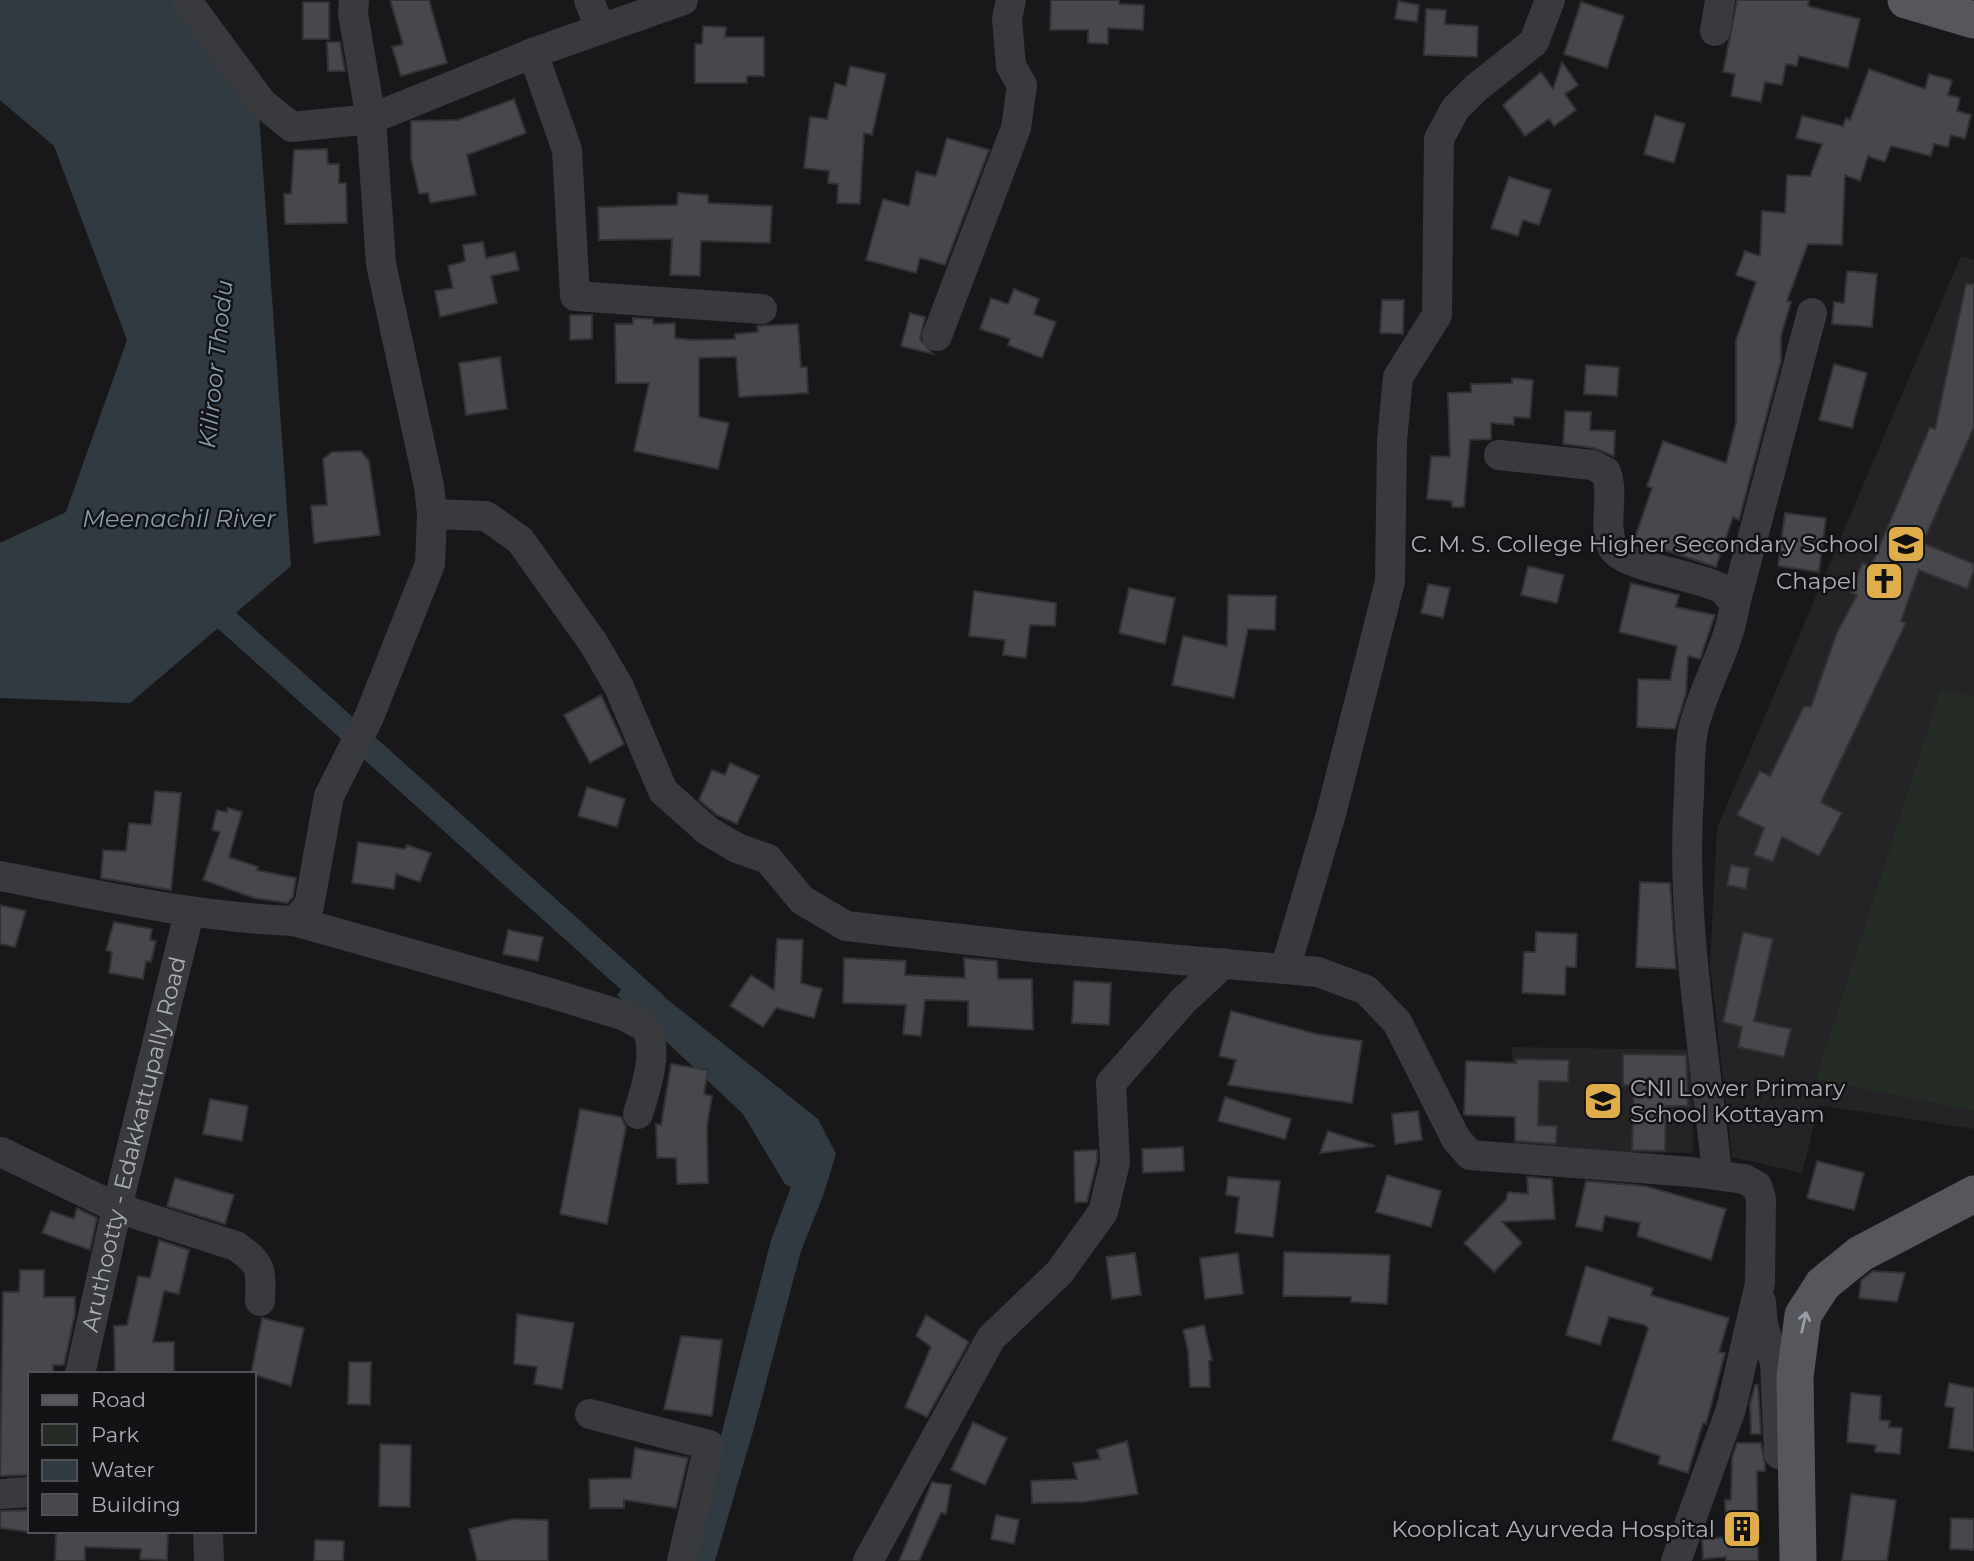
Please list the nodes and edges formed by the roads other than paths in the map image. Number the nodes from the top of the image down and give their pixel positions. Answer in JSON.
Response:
{"nodes":[{"id":1,"x":186,"y":0,"type":"edge"},
{"id":2,"x":354,"y":0,"type":"edge"},
{"id":3,"x":589,"y":0,"type":"edge"},
{"id":4,"x":683,"y":0,"type":"edge"},
{"id":5,"x":1011,"y":0,"type":"edge"},
{"id":6,"x":1550,"y":0,"type":"edge"},
{"id":7,"x":1720,"y":0,"type":"edge"},
{"id":8,"x":1906,"y":0,"type":"edge"},
{"id":9,"x":1974,"y":20,"type":"edge"},
{"id":10,"x":600,"y":28,"type":"junction"},
{"id":11,"x":1715,"y":31,"type":"dead end"},
{"id":12,"x":533,"y":53,"type":"junction"},
{"id":13,"x":371,"y":119,"type":"junction"},
{"id":14,"x":762,"y":309,"type":"dead end"},
{"id":15,"x":1812,"y":313,"type":"dead end"},
{"id":16,"x":937,"y":336,"type":"dead end"},
{"id":17,"x":1499,"y":455,"type":"dead end"},
{"id":18,"x":432,"y":514,"type":"junction"},
{"id":19,"x":1735,"y":604,"type":"junction"},
{"id":20,"x":0,"y":876,"type":"edge"},
{"id":21,"x":189,"y":913,"type":"junction"},
{"id":22,"x":294,"y":921,"type":"junction"},
{"id":23,"x":1224,"y":963,"type":"junction"},
{"id":24,"x":1286,"y":969,"type":"junction"},
{"id":25,"x":638,"y":1114,"type":"dead end"},
{"id":26,"x":1,"y":1152,"type":"edge"},
{"id":27,"x":1717,"y":1175,"type":"junction"},
{"id":28,"x":1974,"y":1194,"type":"edge"},
{"id":29,"x":117,"y":1208,"type":"junction"},
{"id":30,"x":1760,"y":1283,"type":"junction"},
{"id":31,"x":260,"y":1301,"type":"dead end"},
{"id":32,"x":80,"y":1372,"type":"edge"},
{"id":33,"x":590,"y":1414,"type":"dead end"},
{"id":34,"x":28,"y":1492,"type":"edge"},
{"id":35,"x":0,"y":1494,"type":"edge"},
{"id":36,"x":208,"y":1533,"type":"edge"},
{"id":37,"x":1797,"y":1548,"type":"edge"},
{"id":38,"x":209,"y":1561,"type":"edge"},
{"id":39,"x":682,"y":1561,"type":"edge"},
{"id":40,"x":868,"y":1561,"type":"edge"},
{"id":41,"x":1676,"y":1561,"type":"edge"}],
"edges":[{"from":1,"to":13,"type":"street"},
{"from":2,"to":13,"type":"street"},
{"from":3,"to":10,"type":"street"},
{"from":4,"to":10,"type":"street"},
{"from":5,"to":16,"type":"street"},
{"from":6,"to":24,"type":"street"},
{"from":7,"to":11,"type":"street"},
{"from":8,"to":9,"type":"main road"},
{"from":10,"to":12,"type":"street"},
{"from":12,"to":13,"type":"street"},
{"from":12,"to":14,"type":"street"},
{"from":13,"to":18,"type":"street"},
{"from":15,"to":19,"type":"street"},
{"from":17,"to":19,"type":"street"},
{"from":18,"to":22,"type":"street"},
{"from":18,"to":23,"type":"street"},
{"from":19,"to":27,"type":"street"},
{"from":20,"to":21,"type":"street"},
{"from":21,"to":22,"type":"street"},
{"from":21,"to":29,"type":"street","name":"Aruthootty - Edakkattupally Road"},
{"from":22,"to":25,"type":"street"},
{"from":23,"to":24,"type":"street"},
{"from":23,"to":40,"type":"street"},
{"from":24,"to":27,"type":"street"},
{"from":26,"to":29,"type":"street"},
{"from":27,"to":30,"type":"street"},
{"from":37,"to":28,"type":"main road","one_way":true},
{"from":29,"to":31,"type":"street"},
{"from":29,"to":32,"type":"street","name":"Aruthootty - Edakkattupally Road"},
{"from":30,"to":37,"type":"street"},
{"from":30,"to":41,"type":"street"},
{"from":33,"to":39,"type":"street"},
{"from":34,"to":35,"type":"street"},
{"from":36,"to":38,"type":"street"}]}
